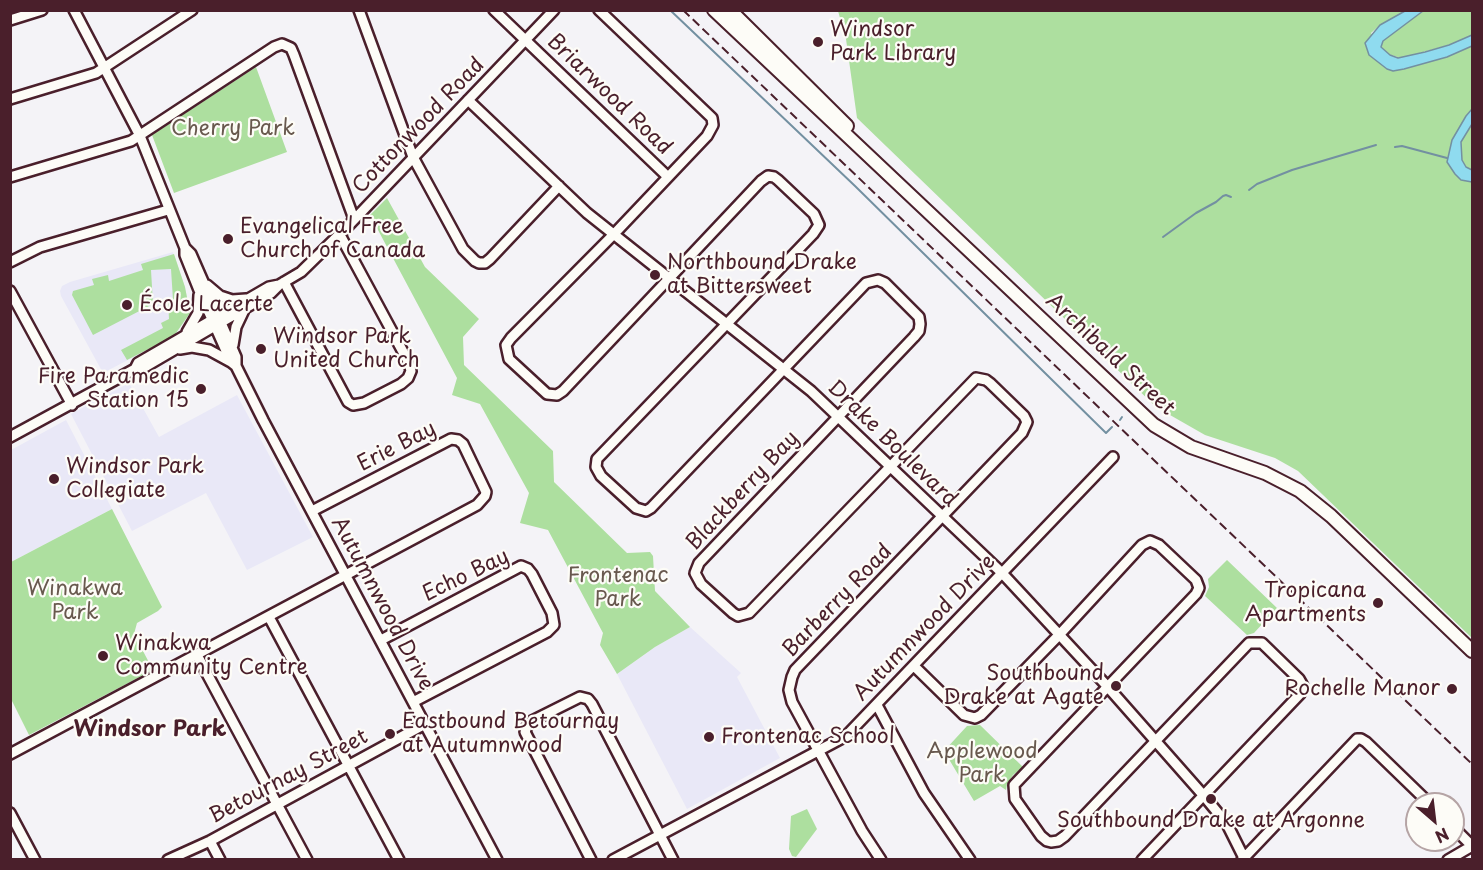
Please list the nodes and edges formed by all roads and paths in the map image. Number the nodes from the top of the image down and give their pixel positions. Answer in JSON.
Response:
{"nodes":[{"id":1,"x":42,"y":10,"type":"edge"},
{"id":2,"x":74,"y":10,"type":"edge"},
{"id":3,"x":192,"y":10,"type":"edge"},
{"id":4,"x":358,"y":10,"type":"edge"},
{"id":5,"x":494,"y":10,"type":"edge"},
{"id":6,"x":554,"y":10,"type":"edge"},
{"id":7,"x":599,"y":10,"type":"edge"},
{"id":8,"x":714,"y":10,"type":"edge"},
{"id":9,"x":730,"y":10,"type":"edge"},
{"id":10,"x":10,"y":20,"type":"edge"},
{"id":11,"x":526,"y":40,"type":"junction"},
{"id":12,"x":105,"y":68,"type":"junction"},
{"id":13,"x":10,"y":99,"type":"edge"},
{"id":14,"x":468,"y":99,"type":"junction"},
{"id":15,"x":140,"y":136,"type":"junction"},
{"id":16,"x":413,"y":157,"type":"junction"},
{"id":17,"x":881,"y":166,"type":"junction"},
{"id":18,"x":668,"y":176,"type":"junction"},
{"id":19,"x":10,"y":177,"type":"edge"},
{"id":20,"x":559,"y":186,"type":"junction"},
{"id":21,"x":168,"y":210,"type":"junction"},
{"id":22,"x":354,"y":219,"type":"junction"},
{"id":23,"x":614,"y":234,"type":"junction"},
{"id":24,"x":340,"y":235,"type":"junction"},
{"id":25,"x":10,"y":262,"type":"edge"},
{"id":26,"x":670,"y":279,"type":"junction"},
{"id":27,"x":281,"y":284,"type":"junction"},
{"id":28,"x":202,"y":286,"type":"junction"},
{"id":29,"x":10,"y":291,"type":"edge"},
{"id":30,"x":247,"y":304,"type":"junction"},
{"id":31,"x":217,"y":321,"type":"junction"},
{"id":32,"x":727,"y":324,"type":"junction"},
{"id":33,"x":185,"y":336,"type":"junction"},
{"id":34,"x":233,"y":349,"type":"junction"},
{"id":35,"x":175,"y":350,"type":"junction"},
{"id":36,"x":234,"y":364,"type":"junction"},
{"id":37,"x":135,"y":369,"type":"junction"},
{"id":38,"x":784,"y":369,"type":"junction"},
{"id":39,"x":72,"y":405,"type":"junction"},
{"id":40,"x":838,"y":416,"type":"junction"},
{"id":41,"x":10,"y":437,"type":"edge"},
{"id":42,"x":1113,"y":458,"type":"dead end"},
{"id":43,"x":890,"y":467,"type":"junction"},
{"id":44,"x":312,"y":511,"type":"junction"},
{"id":45,"x":943,"y":517,"type":"junction"},
{"id":46,"x":1002,"y":573,"type":"junction"},
{"id":47,"x":346,"y":575,"type":"junction"},
{"id":48,"x":269,"y":616,"type":"junction"},
{"id":49,"x":1060,"y":634,"type":"junction"},
{"id":50,"x":381,"y":640,"type":"junction"},
{"id":51,"x":1473,"y":651,"type":"edge"},
{"id":52,"x":197,"y":654,"type":"junction"},
{"id":53,"x":914,"y":666,"type":"junction"},
{"id":54,"x":1107,"y":686,"type":"junction"},
{"id":55,"x":414,"y":702,"type":"junction"},
{"id":56,"x":877,"y":705,"type":"junction"},
{"id":57,"x":425,"y":724,"type":"junction"},
{"id":58,"x":1155,"y":741,"type":"junction"},
{"id":59,"x":819,"y":751,"type":"junction"},
{"id":60,"x":10,"y":754,"type":"edge"},
{"id":61,"x":348,"y":766,"type":"junction"},
{"id":62,"x":1418,"y":792,"type":"edge"},
{"id":63,"x":1203,"y":796,"type":"junction"},
{"id":64,"x":278,"y":804,"type":"junction"},
{"id":65,"x":10,"y":813,"type":"edge"},
{"id":66,"x":659,"y":835,"type":"junction"},
{"id":67,"x":210,"y":841,"type":"junction"},
{"id":68,"x":1473,"y":846,"type":"edge"},
{"id":69,"x":1243,"y":859,"type":"edge"},
{"id":70,"x":35,"y":860,"type":"edge"},
{"id":71,"x":168,"y":860,"type":"edge"},
{"id":72,"x":220,"y":860,"type":"edge"},
{"id":73,"x":307,"y":860,"type":"edge"},
{"id":74,"x":399,"y":860,"type":"edge"},
{"id":75,"x":497,"y":860,"type":"edge"},
{"id":76,"x":591,"y":860,"type":"edge"},
{"id":77,"x":613,"y":860,"type":"edge"},
{"id":78,"x":673,"y":860,"type":"edge"},
{"id":79,"x":881,"y":860,"type":"edge"},
{"id":80,"x":970,"y":860,"type":"edge"},
{"id":81,"x":1142,"y":860,"type":"edge"},
{"id":82,"x":1448,"y":860,"type":"edge"}],
"edges":[{"from":1,"to":10,"type":"street"},
{"from":2,"to":12,"type":"street","name":"Autumnwood Drive"},
{"from":3,"to":12,"type":"street"},
{"from":4,"to":16,"type":"street"},
{"from":5,"to":11,"type":"street","name":"Briarwood Road"},
{"from":6,"to":11,"type":"street","name":"Cottonwood Road"},
{"from":7,"to":18,"type":"street"},
{"from":8,"to":17,"type":"main road","name":"Archibald Street"},
{"from":9,"to":17,"type":"main road","name":"Archibald Street"},
{"from":11,"to":14,"type":"street","name":"Cottonwood Road"},
{"from":11,"to":18,"type":"street","name":"Briarwood Road"},
{"from":12,"to":13,"type":"street"},
{"from":12,"to":15,"type":"street","name":"Autumnwood Drive"},
{"from":14,"to":16,"type":"street","name":"Cottonwood Road"},
{"from":14,"to":20,"type":"street","name":"Drake Boulevard"},
{"from":15,"to":19,"type":"street"},
{"from":15,"to":21,"type":"street","name":"Autumnwood Drive"},
{"from":15,"to":22,"type":"street"},
{"from":16,"to":20,"type":"street"},
{"from":16,"to":22,"type":"street","name":"Cottonwood Road"},
{"from":17,"to":51,"type":"main road","name":"Archibald Street"},
{"from":18,"to":23,"type":"street"},
{"from":20,"to":23,"type":"street","name":"Drake Boulevard"},
{"from":21,"to":25,"type":"street"},
{"from":21,"to":28,"type":"street","name":"Autumnwood Drive"},
{"from":22,"to":24,"type":"street","name":"Cottonwood Road"},
{"from":23,"to":26,"type":"street","name":"Drake Boulevard"},
{"from":23,"to":26,"type":"street"},
{"from":24,"to":27,"type":"street","name":"Cottonwood Road"},
{"from":24,"to":27,"type":"street"},
{"from":26,"to":32,"type":"street","name":"Drake Boulevard"},
{"from":26,"to":32,"type":"street"},
{"from":27,"to":30,"type":"street","name":"Cottonwood Road"},
{"from":28,"to":30,"type":"street"},
{"from":28,"to":31,"type":"street","name":"Autumnwood Drive"},
{"from":28,"to":33,"type":"street"},
{"from":29,"to":39,"type":"street"},
{"from":30,"to":31,"type":"street","name":"Cottonwood Road"},
{"from":30,"to":34,"type":"street"},
{"from":31,"to":33,"type":"street","name":"Cottonwood Road"},
{"from":31,"to":34,"type":"street","name":"Autumnwood Drive"},
{"from":31,"to":35,"type":"street","name":"Cottonwood Road"},
{"from":31,"to":36,"type":"street","name":"Autumnwood Drive"},
{"from":32,"to":38,"type":"street","name":"Drake Boulevard"},
{"from":32,"to":38,"type":"street"},
{"from":33,"to":37,"type":"street","name":"Cottonwood Road"},
{"from":34,"to":36,"type":"street","name":"Autumnwood Drive"},
{"from":35,"to":36,"type":"street"},
{"from":35,"to":37,"type":"street","name":"Cottonwood Road"},
{"from":36,"to":44,"type":"street","name":"Autumnwood Drive"},
{"from":37,"to":39,"type":"street","name":"Cottonwood Road"},
{"from":38,"to":40,"type":"street","name":"Drake Boulevard"},
{"from":38,"to":40,"type":"street"},
{"from":39,"to":41,"type":"street","name":"Cottonwood Road"},
{"from":40,"to":43,"type":"street","name":"Drake Boulevard"},
{"from":40,"to":43,"type":"street","name":"Blackberry Bay"},
{"from":42,"to":46,"type":"street","name":"Autumnwood Drive"},
{"from":43,"to":45,"type":"street","name":"Drake Boulevard"},
{"from":43,"to":45,"type":"street","name":"Barberry Road"},
{"from":44,"to":47,"type":"street","name":"Autumnwood Drive"},
{"from":44,"to":47,"type":"street","name":"Erie Bay"},
{"from":45,"to":46,"type":"street","name":"Drake Boulevard"},
{"from":45,"to":59,"type":"street","name":"Barberry Road"},
{"from":46,"to":49,"type":"street","name":"Drake Boulevard"},
{"from":46,"to":53,"type":"street","name":"Autumnwood Drive"},
{"from":47,"to":48,"type":"street"},
{"from":47,"to":50,"type":"street","name":"Autumnwood Drive"},
{"from":48,"to":52,"type":"street"},
{"from":48,"to":61,"type":"street"},
{"from":49,"to":53,"type":"street"},
{"from":49,"to":54,"type":"street","name":"Drake Boulevard"},
{"from":49,"to":54,"type":"street"},
{"from":50,"to":55,"type":"street","name":"Autumnwood Drive"},
{"from":50,"to":55,"type":"street","name":"Echo Bay"},
{"from":52,"to":60,"type":"street"},
{"from":52,"to":64,"type":"street"},
{"from":53,"to":56,"type":"street","name":"Autumnwood Drive"},
{"from":54,"to":58,"type":"street","name":"Drake Boulevard"},
{"from":54,"to":58,"type":"street"},
{"from":55,"to":57,"type":"street","name":"Autumnwood Drive"},
{"from":56,"to":59,"type":"street","name":"Autumnwood Drive"},
{"from":56,"to":80,"type":"street"},
{"from":57,"to":61,"type":"street","name":"Betournay Street"},
{"from":57,"to":75,"type":"street","name":"Autumnwood Drive"},
{"from":58,"to":63,"type":"street","name":"Drake Boulevard"},
{"from":58,"to":63,"type":"street"},
{"from":59,"to":66,"type":"street","name":"Autumnwood Drive"},
{"from":59,"to":79,"type":"street","name":"Barberry Road"},
{"from":61,"to":64,"type":"street","name":"Betournay Street"},
{"from":61,"to":74,"type":"street"},
{"from":62,"to":69,"type":"street"},
{"from":63,"to":69,"type":"street","name":"Drake Boulevard"},
{"from":63,"to":81,"type":"street"},
{"from":64,"to":67,"type":"street","name":"Betournay Street"},
{"from":64,"to":73,"type":"street"},
{"from":65,"to":70,"type":"street"},
{"from":66,"to":76,"type":"street"},
{"from":66,"to":77,"type":"street","name":"Autumnwood Drive"},
{"from":66,"to":78,"type":"street"},
{"from":67,"to":71,"type":"street","name":"Betournay Street"},
{"from":67,"to":72,"type":"street"},
{"from":68,"to":82,"type":"street"}]}
